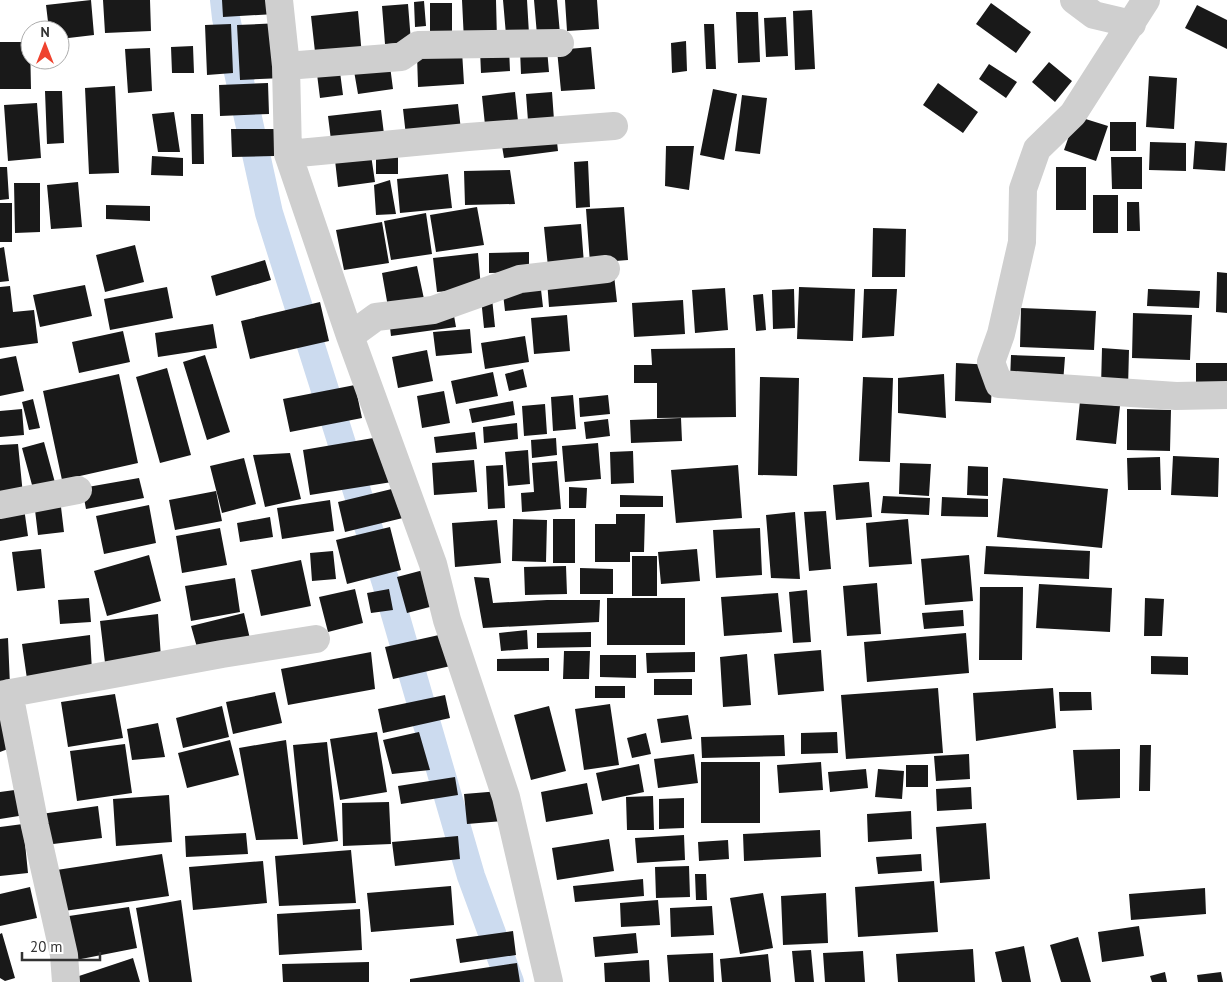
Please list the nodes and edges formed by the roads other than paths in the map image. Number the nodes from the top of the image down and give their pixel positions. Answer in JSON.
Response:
{"nodes":[{"id":1,"x":279,"y":0,"type":"edge"},
{"id":2,"x":1074,"y":0,"type":"edge"},
{"id":3,"x":1146,"y":0,"type":"edge"},
{"id":4,"x":1132,"y":24,"type":"junction"},
{"id":5,"x":560,"y":43,"type":"dead end"},
{"id":6,"x":286,"y":66,"type":"junction"},
{"id":7,"x":614,"y":126,"type":"dead end"},
{"id":8,"x":288,"y":154,"type":"junction"},
{"id":9,"x":606,"y":269,"type":"dead end"},
{"id":10,"x":350,"y":336,"type":"junction"},
{"id":11,"x":1227,"y":395,"type":"edge"},
{"id":12,"x":78,"y":490,"type":"dead end"},
{"id":13,"x":0,"y":505,"type":"edge"},
{"id":14,"x":316,"y":639,"type":"dead end"},
{"id":15,"x":4,"y":694,"type":"edge"},
{"id":16,"x":66,"y":982,"type":"edge"},
{"id":17,"x":549,"y":982,"type":"edge"}],
"edges":[{"from":1,"to":6,"type":"street"},
{"from":2,"to":4,"type":"street"},
{"from":3,"to":4,"type":"street"},
{"from":4,"to":11,"type":"street"},
{"from":5,"to":6,"type":"street"},
{"from":6,"to":8,"type":"street"},
{"from":7,"to":8,"type":"street"},
{"from":8,"to":10,"type":"street"},
{"from":9,"to":10,"type":"street"},
{"from":10,"to":17,"type":"street"},
{"from":12,"to":13,"type":"street"},
{"from":14,"to":15,"type":"street"},
{"from":15,"to":16,"type":"street"}]}
